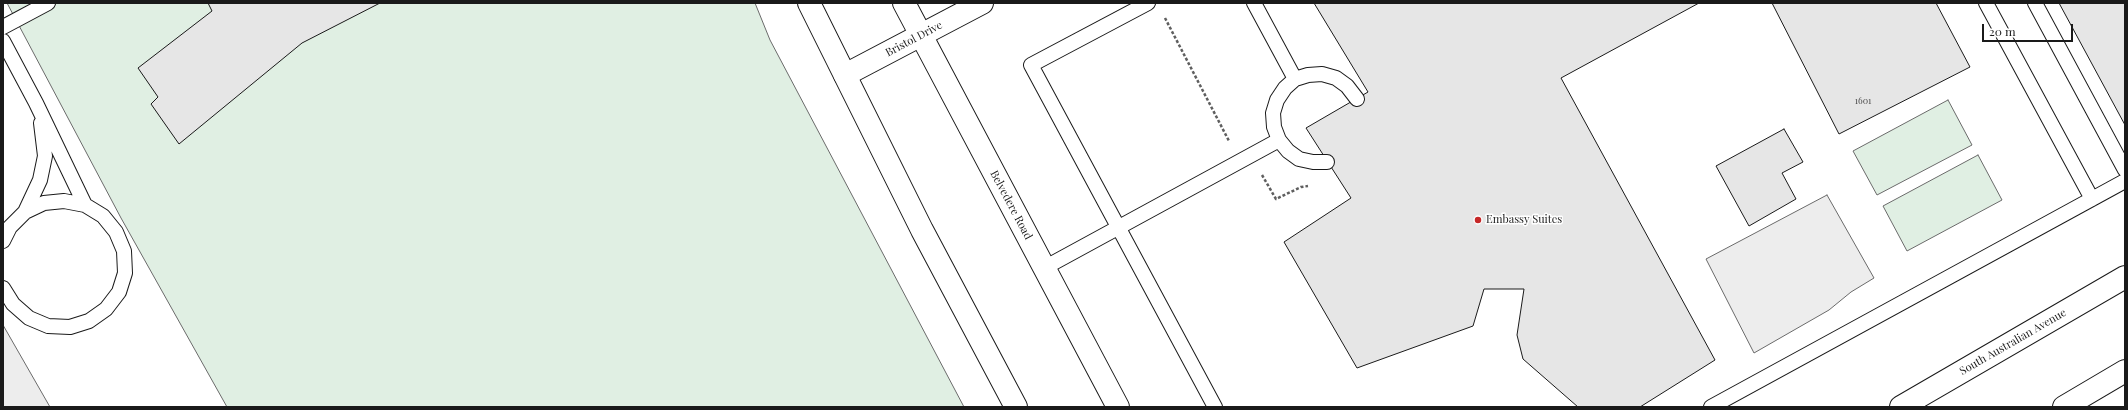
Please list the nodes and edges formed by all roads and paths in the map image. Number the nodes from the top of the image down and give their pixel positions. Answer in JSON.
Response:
{"nodes":[{"id":1,"x":48,"y":3,"type":"edge"},
{"id":2,"x":809,"y":3,"type":"edge"},
{"id":3,"x":904,"y":3,"type":"edge"},
{"id":4,"x":982,"y":3,"type":"edge"},
{"id":5,"x":1148,"y":3,"type":"edge"},
{"id":6,"x":1254,"y":3,"type":"edge"},
{"id":7,"x":1986,"y":3,"type":"edge"},
{"id":8,"x":2035,"y":3,"type":"edge"},
{"id":9,"x":1163,"y":14,"type":"dead end"},
{"id":10,"x":3,"y":27,"type":"edge"},
{"id":11,"x":921,"y":36,"type":"junction"},
{"id":12,"x":3,"y":41,"type":"edge"},
{"id":13,"x":845,"y":75,"type":"junction"},
{"id":14,"x":1295,"y":79,"type":"junction"},
{"id":15,"x":1357,"y":99,"type":"dead end"},
{"id":16,"x":36,"y":103,"type":"junction"},
{"id":17,"x":1279,"y":140,"type":"junction"},
{"id":18,"x":1245,"y":158,"type":"junction"},
{"id":19,"x":1327,"y":162,"type":"dead end"},
{"id":20,"x":2125,"y":170,"type":"edge"},
{"id":21,"x":2125,"y":181,"type":"edge"},
{"id":22,"x":1316,"y":186,"type":"dead end"},
{"id":23,"x":2092,"y":199,"type":"junction"},
{"id":24,"x":85,"y":205,"type":"junction"},
{"id":25,"x":25,"y":212,"type":"junction"},
{"id":26,"x":1118,"y":227,"type":"junction"},
{"id":27,"x":3,"y":241,"type":"edge"},
{"id":28,"x":1044,"y":268,"type":"junction"},
{"id":29,"x":2125,"y":277,"type":"edge"},
{"id":30,"x":3,"y":288,"type":"edge"},
{"id":31,"x":2125,"y":371,"type":"edge"},
{"id":32,"x":1016,"y":407,"type":"edge"},
{"id":33,"x":1118,"y":407,"type":"edge"},
{"id":34,"x":1215,"y":407,"type":"edge"},
{"id":35,"x":1711,"y":407,"type":"edge"},
{"id":36,"x":1901,"y":407,"type":"edge"},
{"id":37,"x":2064,"y":407,"type":"edge"}],
"edges":[{"from":1,"to":10,"type":"lane"},
{"from":2,"to":13,"type":"main road"},
{"from":3,"to":11,"type":"main road","name":"Belvedere Road"},
{"from":4,"to":11,"type":"main road","name":"Bristol Drive"},
{"from":5,"to":26,"type":"lane"},
{"from":6,"to":14,"type":"lane"},
{"from":7,"to":23,"type":"lane"},
{"from":8,"to":20,"type":"lane"},
{"from":9,"to":18,"type":"path"},
{"from":11,"to":13,"type":"main road","name":"Bristol Drive"},
{"from":11,"to":28,"type":"main road","name":"Belvedere Road"},
{"from":12,"to":16,"type":"lane"},
{"from":13,"to":32,"type":"main road"},
{"from":14,"to":15,"type":"lane"},
{"from":14,"to":17,"type":"lane"},
{"from":16,"to":24,"type":"lane"},
{"from":16,"to":25,"type":"lane"},
{"from":17,"to":18,"type":"lane"},
{"from":17,"to":19,"type":"lane"},
{"from":18,"to":22,"type":"path"},
{"from":18,"to":26,"type":"lane"},
{"from":21,"to":23,"type":"lane"},
{"from":23,"to":35,"type":"lane"},
{"from":24,"to":25,"type":"lane"},
{"from":24,"to":30,"type":"lane"},
{"from":25,"to":27,"type":"lane"},
{"from":26,"to":28,"type":"lane"},
{"from":26,"to":34,"type":"lane"},
{"from":28,"to":33,"type":"main road","name":"Belvedere Road"},
{"from":29,"to":36,"type":"main road","name":"South Australian Avenue"},
{"from":31,"to":37,"type":"main road"}]}
